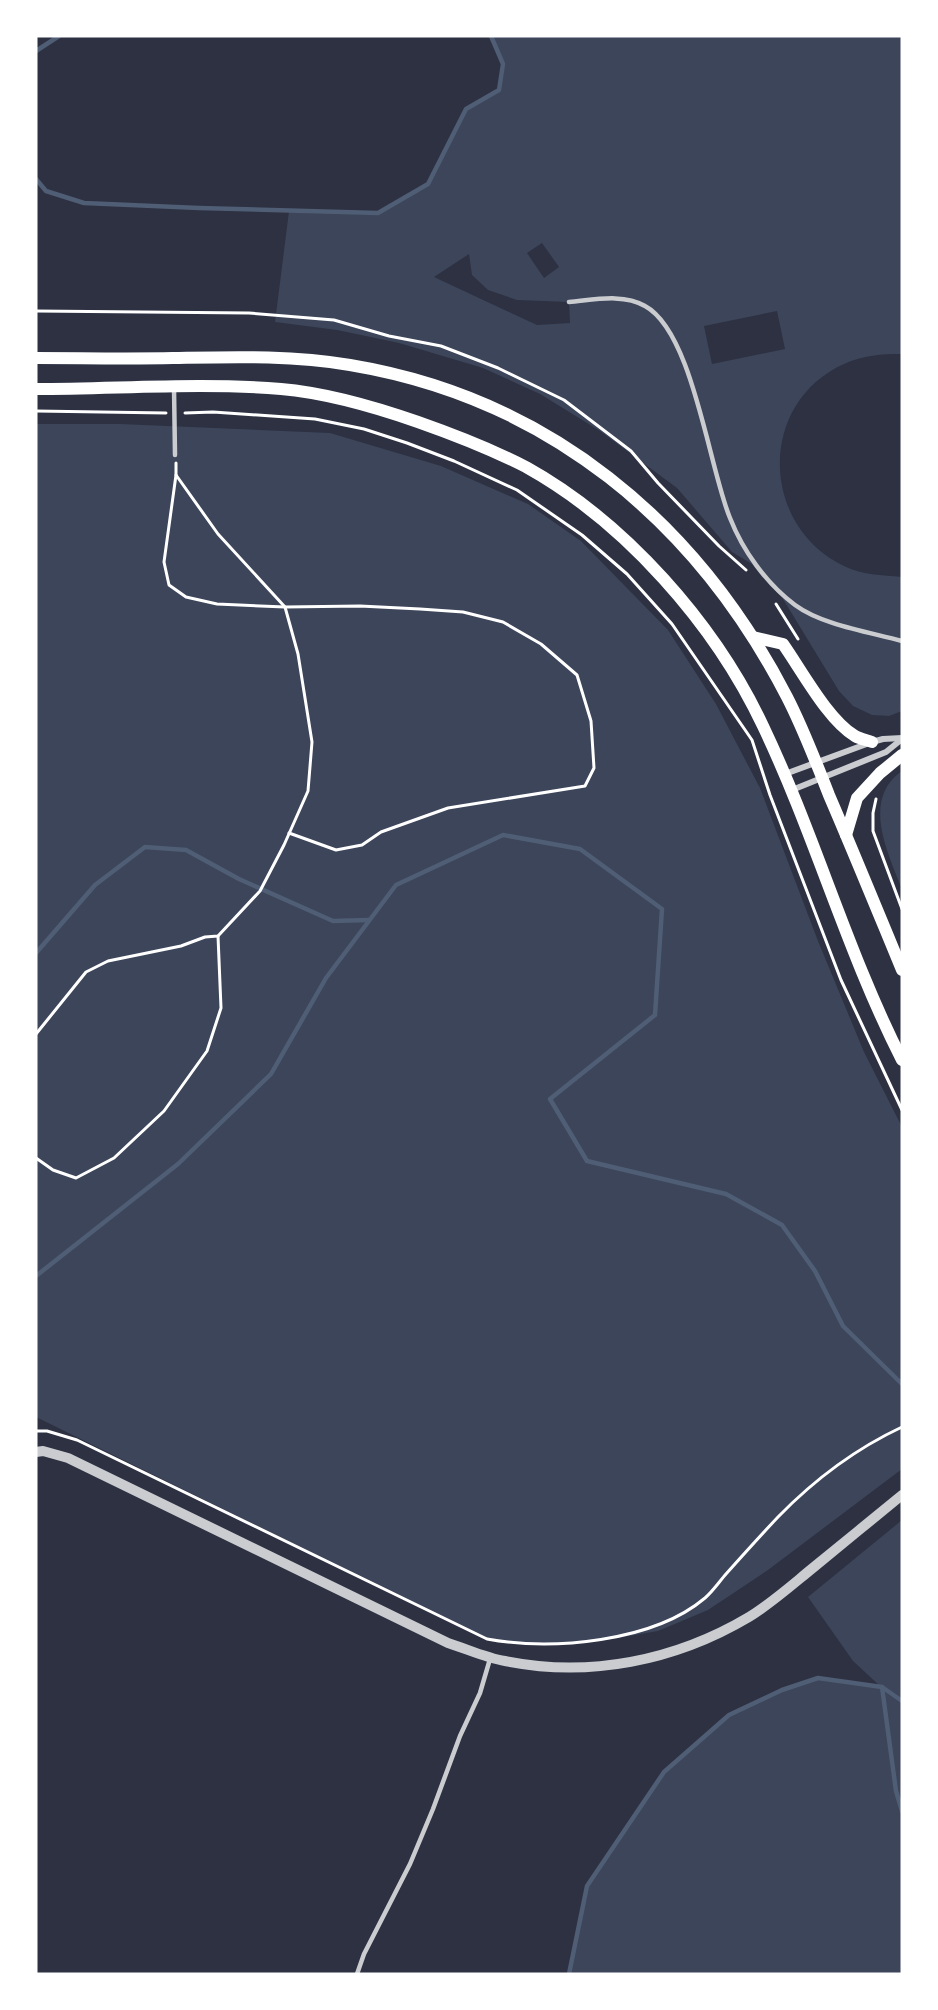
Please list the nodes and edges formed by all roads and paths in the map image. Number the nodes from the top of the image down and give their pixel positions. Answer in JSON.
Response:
{"nodes":[{"id":1,"x":569,"y":302,"type":"dead end"},
{"id":2,"x":36,"y":358,"type":"edge"},
{"id":3,"x":174,"y":387,"type":"junction"},
{"id":4,"x":36,"y":389,"type":"edge"},
{"id":5,"x":36,"y":411,"type":"edge"},
{"id":6,"x":174,"y":414,"type":"junction"},
{"id":7,"x":175,"y":455,"type":"joint"},
{"id":8,"x":176,"y":475,"type":"junction"},
{"id":9,"x":285,"y":607,"type":"junction"},
{"id":10,"x":753,"y":637,"type":"junction"},
{"id":11,"x":902,"y":641,"type":"edge"},
{"id":12,"x":902,"y":739,"type":"edge"},
{"id":13,"x":872,"y":742,"type":"junction"},
{"id":14,"x":902,"y":755,"type":"edge"},
{"id":15,"x":816,"y":762,"type":"junction"},
{"id":16,"x":785,"y":774,"type":"junction"},
{"id":17,"x":822,"y":777,"type":"junction"},
{"id":18,"x":866,"y":789,"type":"junction"},
{"id":19,"x":791,"y":790,"type":"junction"},
{"id":20,"x":289,"y":833,"type":"junction"},
{"id":21,"x":846,"y":835,"type":"junction"},
{"id":22,"x":902,"y":909,"type":"edge"},
{"id":23,"x":218,"y":936,"type":"junction"},
{"id":24,"x":902,"y":970,"type":"edge"},
{"id":25,"x":36,"y":1034,"type":"edge"},
{"id":26,"x":902,"y":1060,"type":"edge"},
{"id":27,"x":902,"y":1110,"type":"edge"},
{"id":28,"x":36,"y":1158,"type":"edge"},
{"id":29,"x":902,"y":1427,"type":"edge"},
{"id":30,"x":36,"y":1431,"type":"edge"},
{"id":31,"x":36,"y":1452,"type":"edge"},
{"id":32,"x":902,"y":1495,"type":"edge"},
{"id":33,"x":491,"y":1657,"type":"junction"},
{"id":34,"x":357,"y":1974,"type":"edge"}],
"edges":[{"from":1,"to":11,"type":"lane"},
{"from":2,"to":10,"type":"main road"},
{"from":3,"to":4,"type":"main road"},
{"from":3,"to":6,"type":"lane"},
{"from":3,"to":16,"type":"main road"},
{"from":5,"to":6,"type":"path"},
{"from":6,"to":7,"type":"lane"},
{"from":6,"to":27,"type":"path"},
{"from":7,"to":8,"type":"path"},
{"from":8,"to":9,"type":"path"},
{"from":8,"to":9,"type":"path"},
{"from":9,"to":20,"type":"path"},
{"from":9,"to":20,"type":"path"},
{"from":10,"to":13,"type":"main road"},
{"from":10,"to":15,"type":"main road"},
{"from":12,"to":13,"type":"street"},
{"from":12,"to":17,"type":"street"},
{"from":13,"to":15,"type":"street"},
{"from":14,"to":18,"type":"main road"},
{"from":15,"to":16,"type":"street"},
{"from":15,"to":17,"type":"main road"},
{"from":16,"to":19,"type":"main road"},
{"from":17,"to":19,"type":"street"},
{"from":17,"to":21,"type":"main road"},
{"from":18,"to":21,"type":"main road"},
{"from":18,"to":22,"type":"path"},
{"from":19,"to":26,"type":"main road"},
{"from":20,"to":23,"type":"path"},
{"from":21,"to":24,"type":"main road"},
{"from":23,"to":25,"type":"path"},
{"from":23,"to":28,"type":"path"},
{"from":29,"to":30,"type":"path"},
{"from":31,"to":33,"type":"street"},
{"from":32,"to":33,"type":"street"},
{"from":33,"to":34,"type":"lane"}]}
